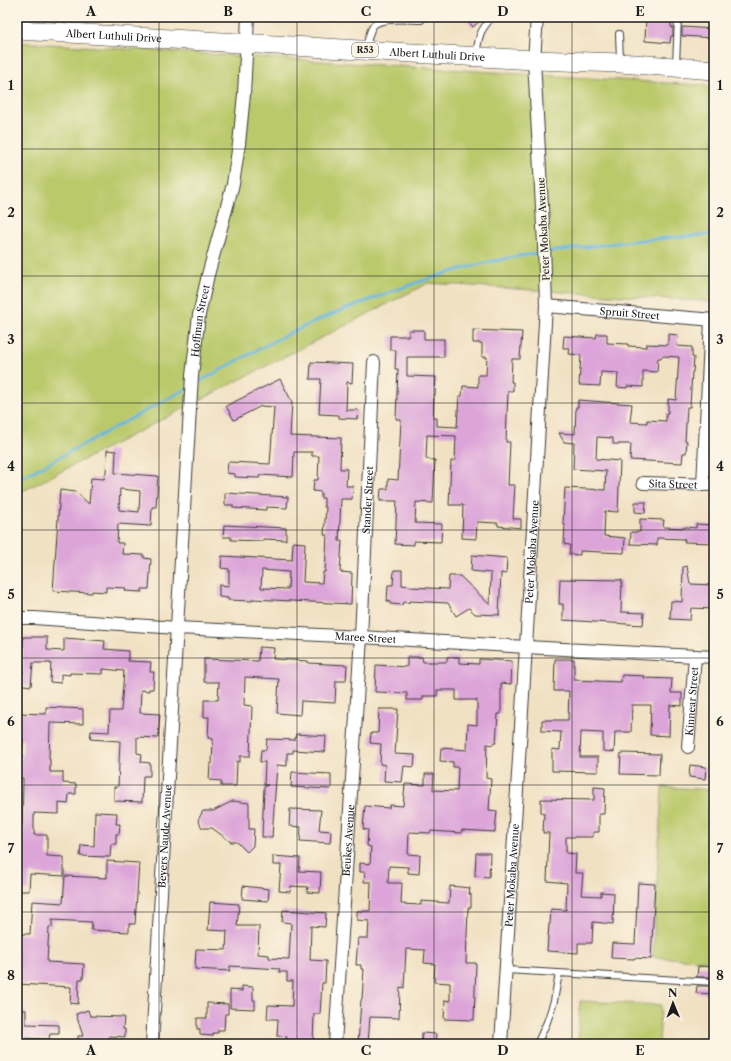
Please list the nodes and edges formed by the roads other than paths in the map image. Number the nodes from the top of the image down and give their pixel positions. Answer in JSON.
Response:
{"nodes":[{"id":1,"x":248,"y":17,"type":"edge"},
{"id":2,"x":492,"y":17,"type":"edge"},
{"id":3,"x":537,"y":17,"type":"edge"},
{"id":4,"x":678,"y":17,"type":"edge"},
{"id":5,"x":384,"y":19,"type":"edge"},
{"id":6,"x":421,"y":20,"type":"dead end"},
{"id":7,"x":17,"y":30,"type":"edge"},
{"id":8,"x":620,"y":34,"type":"dead end"},
{"id":9,"x":246,"y":43,"type":"junction"},
{"id":10,"x":365,"y":50,"type":"junction"},
{"id":11,"x":476,"y":57,"type":"junction"},
{"id":12,"x":534,"y":60,"type":"junction"},
{"id":13,"x":620,"y":63,"type":"junction"},
{"id":14,"x":676,"y":67,"type":"junction"},
{"id":15,"x":714,"y":70,"type":"edge"},
{"id":16,"x":546,"y":306,"type":"junction"},
{"id":17,"x":713,"y":320,"type":"edge"},
{"id":18,"x":374,"y":362,"type":"dead end"},
{"id":19,"x":643,"y":483,"type":"dead end"},
{"id":20,"x":709,"y":485,"type":"edge"},
{"id":21,"x":17,"y":618,"type":"edge"},
{"id":22,"x":177,"y":628,"type":"junction"},
{"id":23,"x":361,"y":637,"type":"junction"},
{"id":24,"x":526,"y":647,"type":"junction"},
{"id":25,"x":695,"y":656,"type":"junction"},
{"id":26,"x":714,"y":657,"type":"edge"},
{"id":27,"x":688,"y":747,"type":"dead end"},
{"id":28,"x":506,"y":970,"type":"junction"},
{"id":29,"x":559,"y":973,"type":"junction"},
{"id":30,"x":714,"y":982,"type":"edge"},
{"id":31,"x":152,"y":1044,"type":"edge"},
{"id":32,"x":335,"y":1044,"type":"edge"},
{"id":33,"x":501,"y":1044,"type":"edge"},
{"id":34,"x":537,"y":1044,"type":"edge"}],
"edges":[{"from":1,"to":9,"type":"street","name":"Hoffman Street"},
{"from":2,"to":11,"type":"lane"},
{"from":3,"to":12,"type":"street","name":"Peter Mokaba Avenue"},
{"from":4,"to":14,"type":"lane"},
{"from":5,"to":6,"type":"lane"},
{"from":5,"to":10,"type":"lane"},
{"from":7,"to":9,"type":"main road","name":"Albert Luthuli Drive","number":"R53"},
{"from":8,"to":13,"type":"lane"},
{"from":9,"to":10,"type":"main road","name":"Albert Luthuli Drive","number":"R53"},
{"from":9,"to":22,"type":"street","name":"Hoffman Street"},
{"from":10,"to":11,"type":"main road","name":"Albert Luthuli Drive","number":"R53"},
{"from":11,"to":12,"type":"main road","name":"Albert Luthuli Drive","number":"R53"},
{"from":12,"to":13,"type":"main road","name":"Albert Luthuli Drive","number":"R53"},
{"from":12,"to":16,"type":"street","name":"Peter Mokaba Avenue"},
{"from":13,"to":14,"type":"main road","name":"Albert Luthuli Drive","number":"R53"},
{"from":14,"to":15,"type":"main road","name":"Albert Luthuli Drive","number":"R53"},
{"from":16,"to":17,"type":"street","name":"Spruit Street"},
{"from":16,"to":24,"type":"street","name":"Peter Mokaba Avenue"},
{"from":17,"to":20,"type":"street","name":"Sita Street"},
{"from":18,"to":23,"type":"street","name":"Stander Street"},
{"from":19,"to":20,"type":"street","name":"Sita Street"},
{"from":21,"to":22,"type":"street","name":"Maree Street"},
{"from":22,"to":23,"type":"street","name":"Maree Street"},
{"from":22,"to":31,"type":"street","name":"Beyers Naude Avenue"},
{"from":23,"to":24,"type":"street","name":"Maree Street"},
{"from":23,"to":32,"type":"street","name":"Beukes Avenue"},
{"from":24,"to":25,"type":"street","name":"Maree Street"},
{"from":24,"to":28,"type":"street","name":"Peter Mokaba Avenue"},
{"from":25,"to":26,"type":"street","name":"Maree Street"},
{"from":25,"to":27,"type":"street","name":"Kinnear Street"},
{"from":28,"to":29,"type":"lane"},
{"from":28,"to":33,"type":"street","name":"Peter Mokaba Avenue"},
{"from":29,"to":30,"type":"lane"},
{"from":29,"to":34,"type":"lane"}]}
